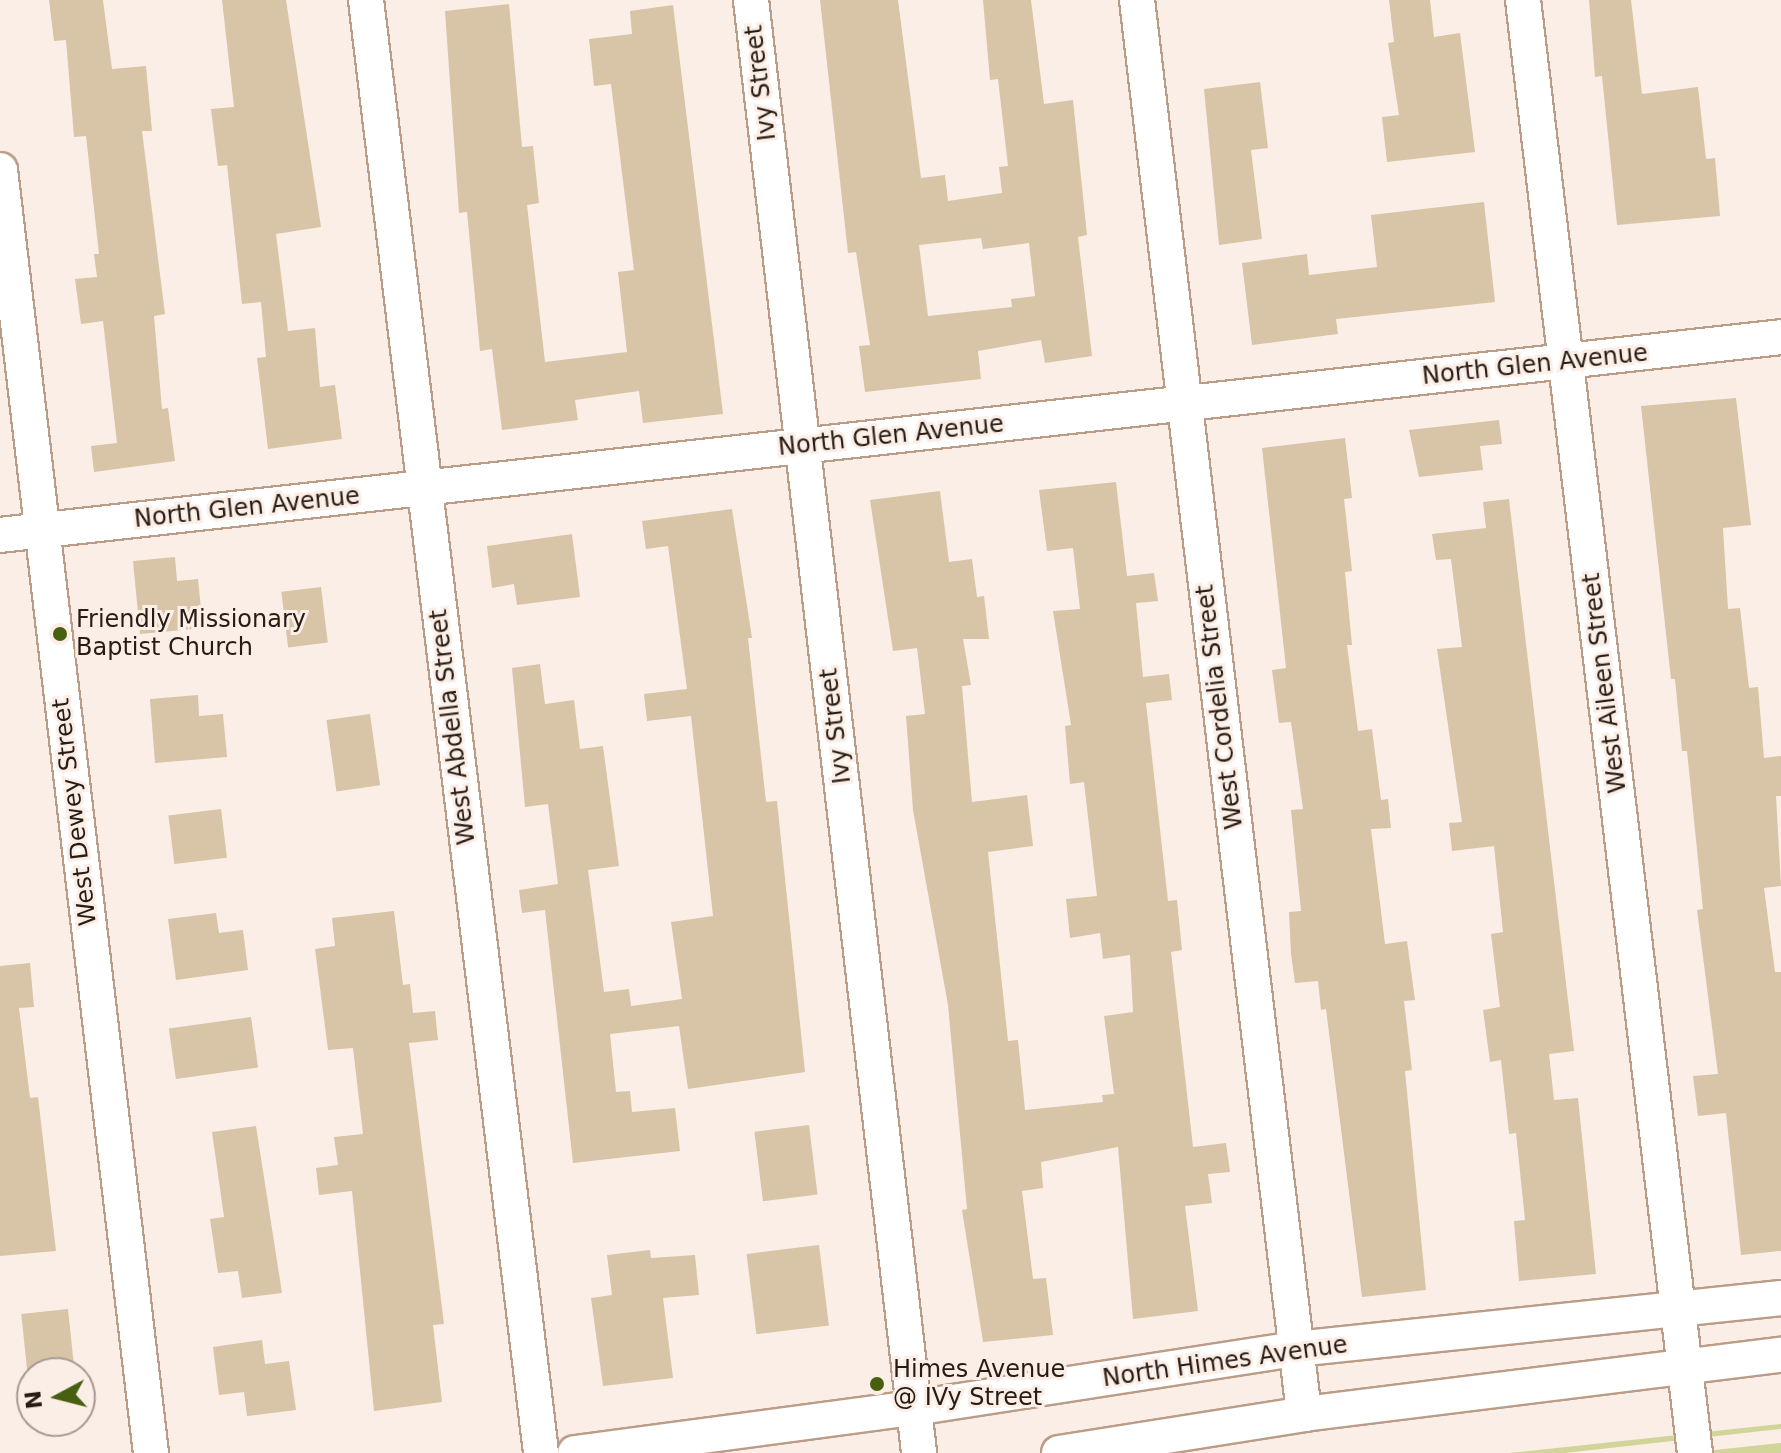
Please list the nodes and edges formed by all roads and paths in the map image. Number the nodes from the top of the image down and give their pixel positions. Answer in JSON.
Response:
{"nodes":[{"id":1,"x":366,"y":0,"type":"edge"},
{"id":2,"x":751,"y":0,"type":"edge"},
{"id":3,"x":1137,"y":0,"type":"edge"},
{"id":4,"x":1523,"y":0,"type":"edge"},
{"id":5,"x":0,"y":170,"type":"edge"},
{"id":6,"x":1781,"y":337,"type":"edge"},
{"id":7,"x":1567,"y":361,"type":"junction"},
{"id":8,"x":1185,"y":404,"type":"junction"},
{"id":9,"x":804,"y":445,"type":"junction"},
{"id":10,"x":424,"y":489,"type":"junction"},
{"id":11,"x":42,"y":530,"type":"junction"},
{"id":12,"x":0,"y":535,"type":"edge"},
{"id":13,"x":1781,"y":1298,"type":"edge"},
{"id":14,"x":1680,"y":1309,"type":"junction"},
{"id":15,"x":1296,"y":1349,"type":"junction"},
{"id":16,"x":1781,"y":1355,"type":"edge"},
{"id":17,"x":1686,"y":1366,"type":"junction"},
{"id":18,"x":914,"y":1408,"type":"junction"},
{"id":19,"x":1304,"y":1414,"type":"junction"},
{"id":20,"x":1198,"y":1442,"type":"edge"},
{"id":21,"x":151,"y":1453,"type":"edge"},
{"id":22,"x":541,"y":1453,"type":"edge"},
{"id":23,"x":575,"y":1453,"type":"edge"},
{"id":24,"x":919,"y":1453,"type":"edge"},
{"id":25,"x":1059,"y":1453,"type":"edge"},
{"id":26,"x":1695,"y":1453,"type":"edge"}],
"edges":[{"from":1,"to":10,"type":"street","name":"West Abdella Street"},
{"from":2,"to":9,"type":"street","name":"Ivy Street"},
{"from":3,"to":8,"type":"street","name":"West Cordelia Street"},
{"from":4,"to":7,"type":"street","name":"West Aileen Street"},
{"from":5,"to":11,"type":"street","name":"West Dewey Street"},
{"from":6,"to":7,"type":"street","name":"North Glen Avenue"},
{"from":7,"to":8,"type":"street","name":"North Glen Avenue"},
{"from":7,"to":14,"type":"street","name":"West Aileen Street"},
{"from":8,"to":9,"type":"street","name":"North Glen Avenue"},
{"from":8,"to":15,"type":"street","name":"West Cordelia Street"},
{"from":9,"to":10,"type":"street","name":"North Glen Avenue"},
{"from":9,"to":18,"type":"street","name":"Ivy Street"},
{"from":10,"to":11,"type":"street","name":"North Glen Avenue"},
{"from":10,"to":22,"type":"street","name":"West Abdella Street"},
{"from":11,"to":12,"type":"street","name":"North Glen Avenue"},
{"from":11,"to":21,"type":"street","name":"West Dewey Street"},
{"from":13,"to":14,"type":"street","name":"North Himes Avenue"},
{"from":14,"to":15,"type":"street","name":"North Himes Avenue"},
{"from":14,"to":17,"type":"street","name":"West Aileen Street"},
{"from":15,"to":18,"type":"street","name":"North Himes Avenue"},
{"from":15,"to":19,"type":"street","name":"West Cordelia Street"},
{"from":16,"to":17,"type":"street"},
{"from":17,"to":19,"type":"street"},
{"from":17,"to":26,"type":"street","name":"West Aileen Street"},
{"from":18,"to":23,"type":"street","name":"North Himes Avenue"},
{"from":18,"to":24,"type":"street","name":"Ivy Street"},
{"from":19,"to":20,"type":"street"},
{"from":20,"to":25,"type":"street"}]}
